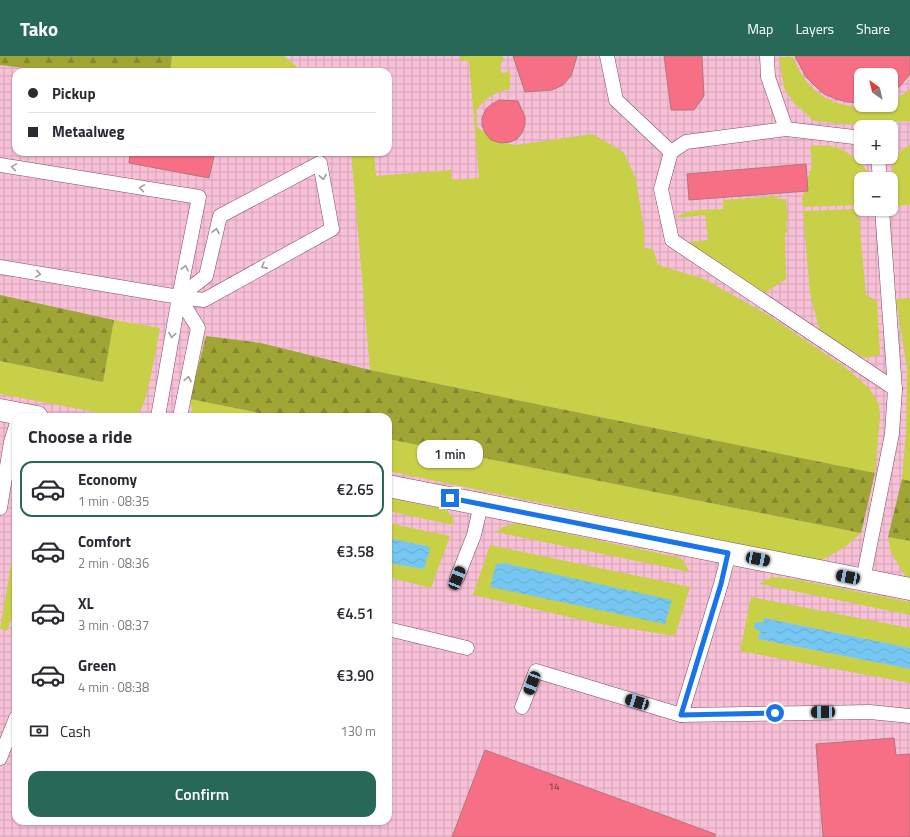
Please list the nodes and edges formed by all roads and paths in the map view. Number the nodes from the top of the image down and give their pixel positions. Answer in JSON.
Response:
{"nodes":[{"id":1,"x":607,"y":56,"type":"edge"},
{"id":2,"x":767,"y":56,"type":"edge"},
{"id":3,"x":786,"y":129,"type":"junction"},
{"id":4,"x":854,"y":137,"type":"edge"},
{"id":5,"x":671,"y":152,"type":"junction"},
{"id":6,"x":0,"y":165,"type":"edge"},
{"id":7,"x":883,"y":216,"type":"edge"},
{"id":8,"x":0,"y":267,"type":"edge"},
{"id":9,"x":179,"y":297,"type":"junction"},
{"id":10,"x":895,"y":389,"type":"junction"},
{"id":11,"x":159,"y":413,"type":"edge"},
{"id":12,"x":181,"y":413,"type":"edge"},
{"id":13,"x":12,"y":438,"type":"edge"},
{"id":14,"x":392,"y":487,"type":"edge"},
{"id":15,"x":481,"y":504,"type":"junction"},
{"id":16,"x":0,"y":508,"type":"edge"},
{"id":17,"x":728,"y":553,"type":"junction"},
{"id":18,"x":457,"y":578,"type":"dead end"},
{"id":19,"x":862,"y":580,"type":"junction"},
{"id":20,"x":910,"y":589,"type":"edge"},
{"id":21,"x":392,"y":630,"type":"edge"},
{"id":22,"x":467,"y":648,"type":"dead end"},
{"id":23,"x":522,"y":707,"type":"dead end"},
{"id":24,"x":681,"y":715,"type":"junction"},
{"id":25,"x":910,"y":716,"type":"edge"},
{"id":26,"x":12,"y":728,"type":"edge"},
{"id":27,"x":0,"y":758,"type":"edge"}],
"edges":[{"from":1,"to":5,"type":"lane"},
{"from":2,"to":3,"type":"lane"},
{"from":3,"to":4,"type":"lane"},
{"from":3,"to":5,"type":"lane"},
{"from":5,"to":10,"type":"lane"},
{"from":9,"to":6,"type":"lane","one_way":true},
{"from":7,"to":10,"type":"lane"},
{"from":8,"to":9,"type":"lane","one_way":true},
{"from":9,"to":9,"type":"lane","one_way":true},
{"from":9,"to":11,"type":"lane","one_way":true},
{"from":12,"to":9,"type":"lane","one_way":true},
{"from":10,"to":19,"type":"lane"},
{"from":13,"to":16,"type":"lane"},
{"from":14,"to":15,"type":"street"},
{"from":15,"to":17,"type":"street"},
{"from":15,"to":18,"type":"lane"},
{"from":17,"to":19,"type":"street"},
{"from":17,"to":24,"type":"lane"},
{"from":19,"to":20,"type":"street"},
{"from":21,"to":22,"type":"lane"},
{"from":23,"to":24,"type":"lane"},
{"from":24,"to":25,"type":"lane"},
{"from":26,"to":27,"type":"lane"}]}
